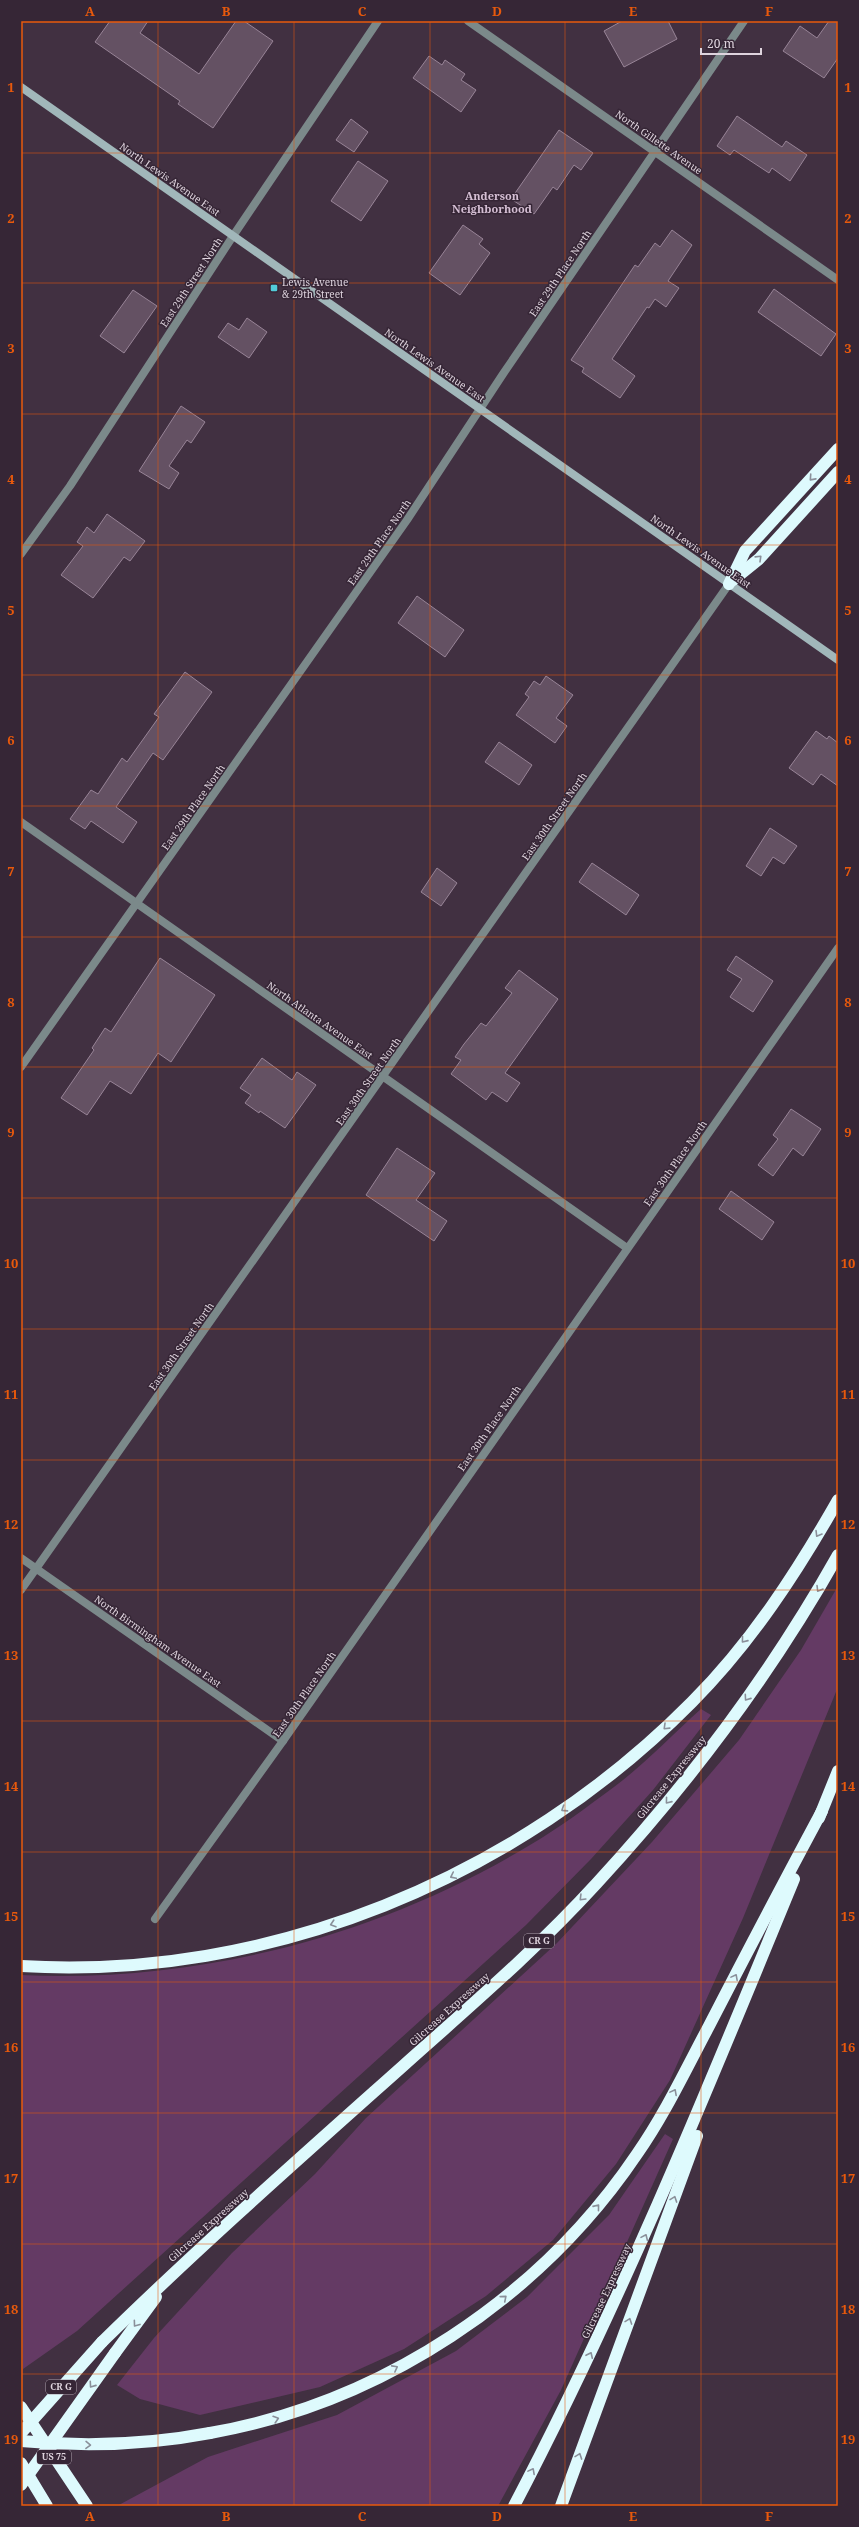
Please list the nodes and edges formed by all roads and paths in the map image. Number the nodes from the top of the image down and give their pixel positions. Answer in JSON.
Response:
{"nodes":[{"id":1,"x":378,"y":21,"type":"edge"},
{"id":2,"x":468,"y":21,"type":"edge"},
{"id":3,"x":744,"y":21,"type":"edge"},
{"id":4,"x":21,"y":87,"type":"edge"},
{"id":5,"x":655,"y":151,"type":"junction"},
{"id":6,"x":233,"y":236,"type":"junction"},
{"id":7,"x":838,"y":280,"type":"edge"},
{"id":8,"x":480,"y":409,"type":"junction"},
{"id":9,"x":838,"y":449,"type":"edge"},
{"id":10,"x":838,"y":472,"type":"edge"},
{"id":11,"x":21,"y":554,"type":"edge"},
{"id":12,"x":729,"y":584,"type":"junction"},
{"id":13,"x":838,"y":660,"type":"edge"},
{"id":14,"x":21,"y":822,"type":"edge"},
{"id":15,"x":138,"y":903,"type":"junction"},
{"id":16,"x":838,"y":948,"type":"edge"},
{"id":17,"x":21,"y":1067,"type":"edge"},
{"id":18,"x":383,"y":1077,"type":"junction"},
{"id":19,"x":627,"y":1248,"type":"junction"},
{"id":20,"x":838,"y":1500,"type":"edge"},
{"id":21,"x":838,"y":1555,"type":"edge"},
{"id":22,"x":21,"y":1558,"type":"edge"},
{"id":23,"x":36,"y":1568,"type":"junction"},
{"id":24,"x":21,"y":1590,"type":"edge"},
{"id":25,"x":283,"y":1741,"type":"junction"},
{"id":26,"x":838,"y":1771,"type":"edge"},
{"id":27,"x":822,"y":1811,"type":"junction"},
{"id":28,"x":155,"y":1919,"type":"dead end"},
{"id":29,"x":774,"y":1926,"type":"junction"},
{"id":30,"x":21,"y":1966,"type":"edge"},
{"id":31,"x":176,"y":2270,"type":"junction"},
{"id":32,"x":21,"y":2407,"type":"edge"},
{"id":33,"x":21,"y":2432,"type":"edge"},
{"id":34,"x":21,"y":2441,"type":"edge"},
{"id":35,"x":21,"y":2464,"type":"edge"},
{"id":36,"x":21,"y":2485,"type":"edge"},
{"id":37,"x":47,"y":2506,"type":"edge"},
{"id":38,"x":87,"y":2506,"type":"edge"},
{"id":39,"x":514,"y":2506,"type":"edge"},
{"id":40,"x":561,"y":2506,"type":"edge"}],
"edges":[{"from":1,"to":6,"type":"street","name":"East 29th Street North"},
{"from":2,"to":5,"type":"street","name":"North Gillette Avenue"},
{"from":3,"to":5,"type":"street","name":"East 29th Place North"},
{"from":4,"to":6,"type":"main road","name":"North Lewis Avenue East"},
{"from":5,"to":7,"type":"street","name":"North Gillette Avenue"},
{"from":5,"to":8,"type":"street","name":"East 29th Place North"},
{"from":6,"to":8,"type":"main road","name":"North Lewis Avenue East"},
{"from":6,"to":11,"type":"street","name":"East 29th Street North"},
{"from":8,"to":12,"type":"main road","name":"North Lewis Avenue East"},
{"from":8,"to":15,"type":"street","name":"East 29th Place North"},
{"from":9,"to":12,"type":"highway","one_way":true},
{"from":12,"to":10,"type":"highway","one_way":true},
{"from":12,"to":13,"type":"main road","name":"North Lewis Avenue East"},
{"from":12,"to":18,"type":"street","name":"East 30th Street North"},
{"from":14,"to":15,"type":"street","name":"North Atlanta Avenue East"},
{"from":15,"to":17,"type":"street","name":"East 29th Place North"},
{"from":15,"to":18,"type":"street","name":"North Atlanta Avenue East"},
{"from":16,"to":19,"type":"street","name":"East 30th Place North"},
{"from":18,"to":19,"type":"street","name":"North Atlanta Avenue East"},
{"from":18,"to":23,"type":"street","name":"East 30th Street North"},
{"from":19,"to":25,"type":"street","name":"East 30th Place North"},
{"from":20,"to":30,"type":"highway","one_way":true},
{"from":21,"to":31,"type":"highway","name":"Gilcrease Expressway","number":"CR G","one_way":true},
{"from":22,"to":23,"type":"street","name":"North Birmingham Avenue East"},
{"from":23,"to":24,"type":"street","name":"East 30th Street North"},
{"from":23,"to":25,"type":"street","name":"North Birmingham Avenue East"},
{"from":25,"to":28,"type":"street","name":"East 30th Place North"},
{"from":26,"to":27,"type":"highway","name":"Gilcrease Expressway"},
{"from":27,"to":29,"type":"highway","name":"Gilcrease Expressway"},
{"from":34,"to":27,"type":"highway","one_way":true,"bridge":true},
{"from":39,"to":29,"type":"highway","name":"Gilcrease Expressway","one_way":true},
{"from":40,"to":29,"type":"highway","one_way":true},
{"from":31,"to":33,"type":"highway","name":"Gilcrease Expressway","number":"CR G","bridge":true},
{"from":31,"to":36,"type":"highway","one_way":true,"bridge":true},
{"from":32,"to":38,"type":"highway","number":"US 75"},
{"from":35,"to":37,"type":"highway"}]}
